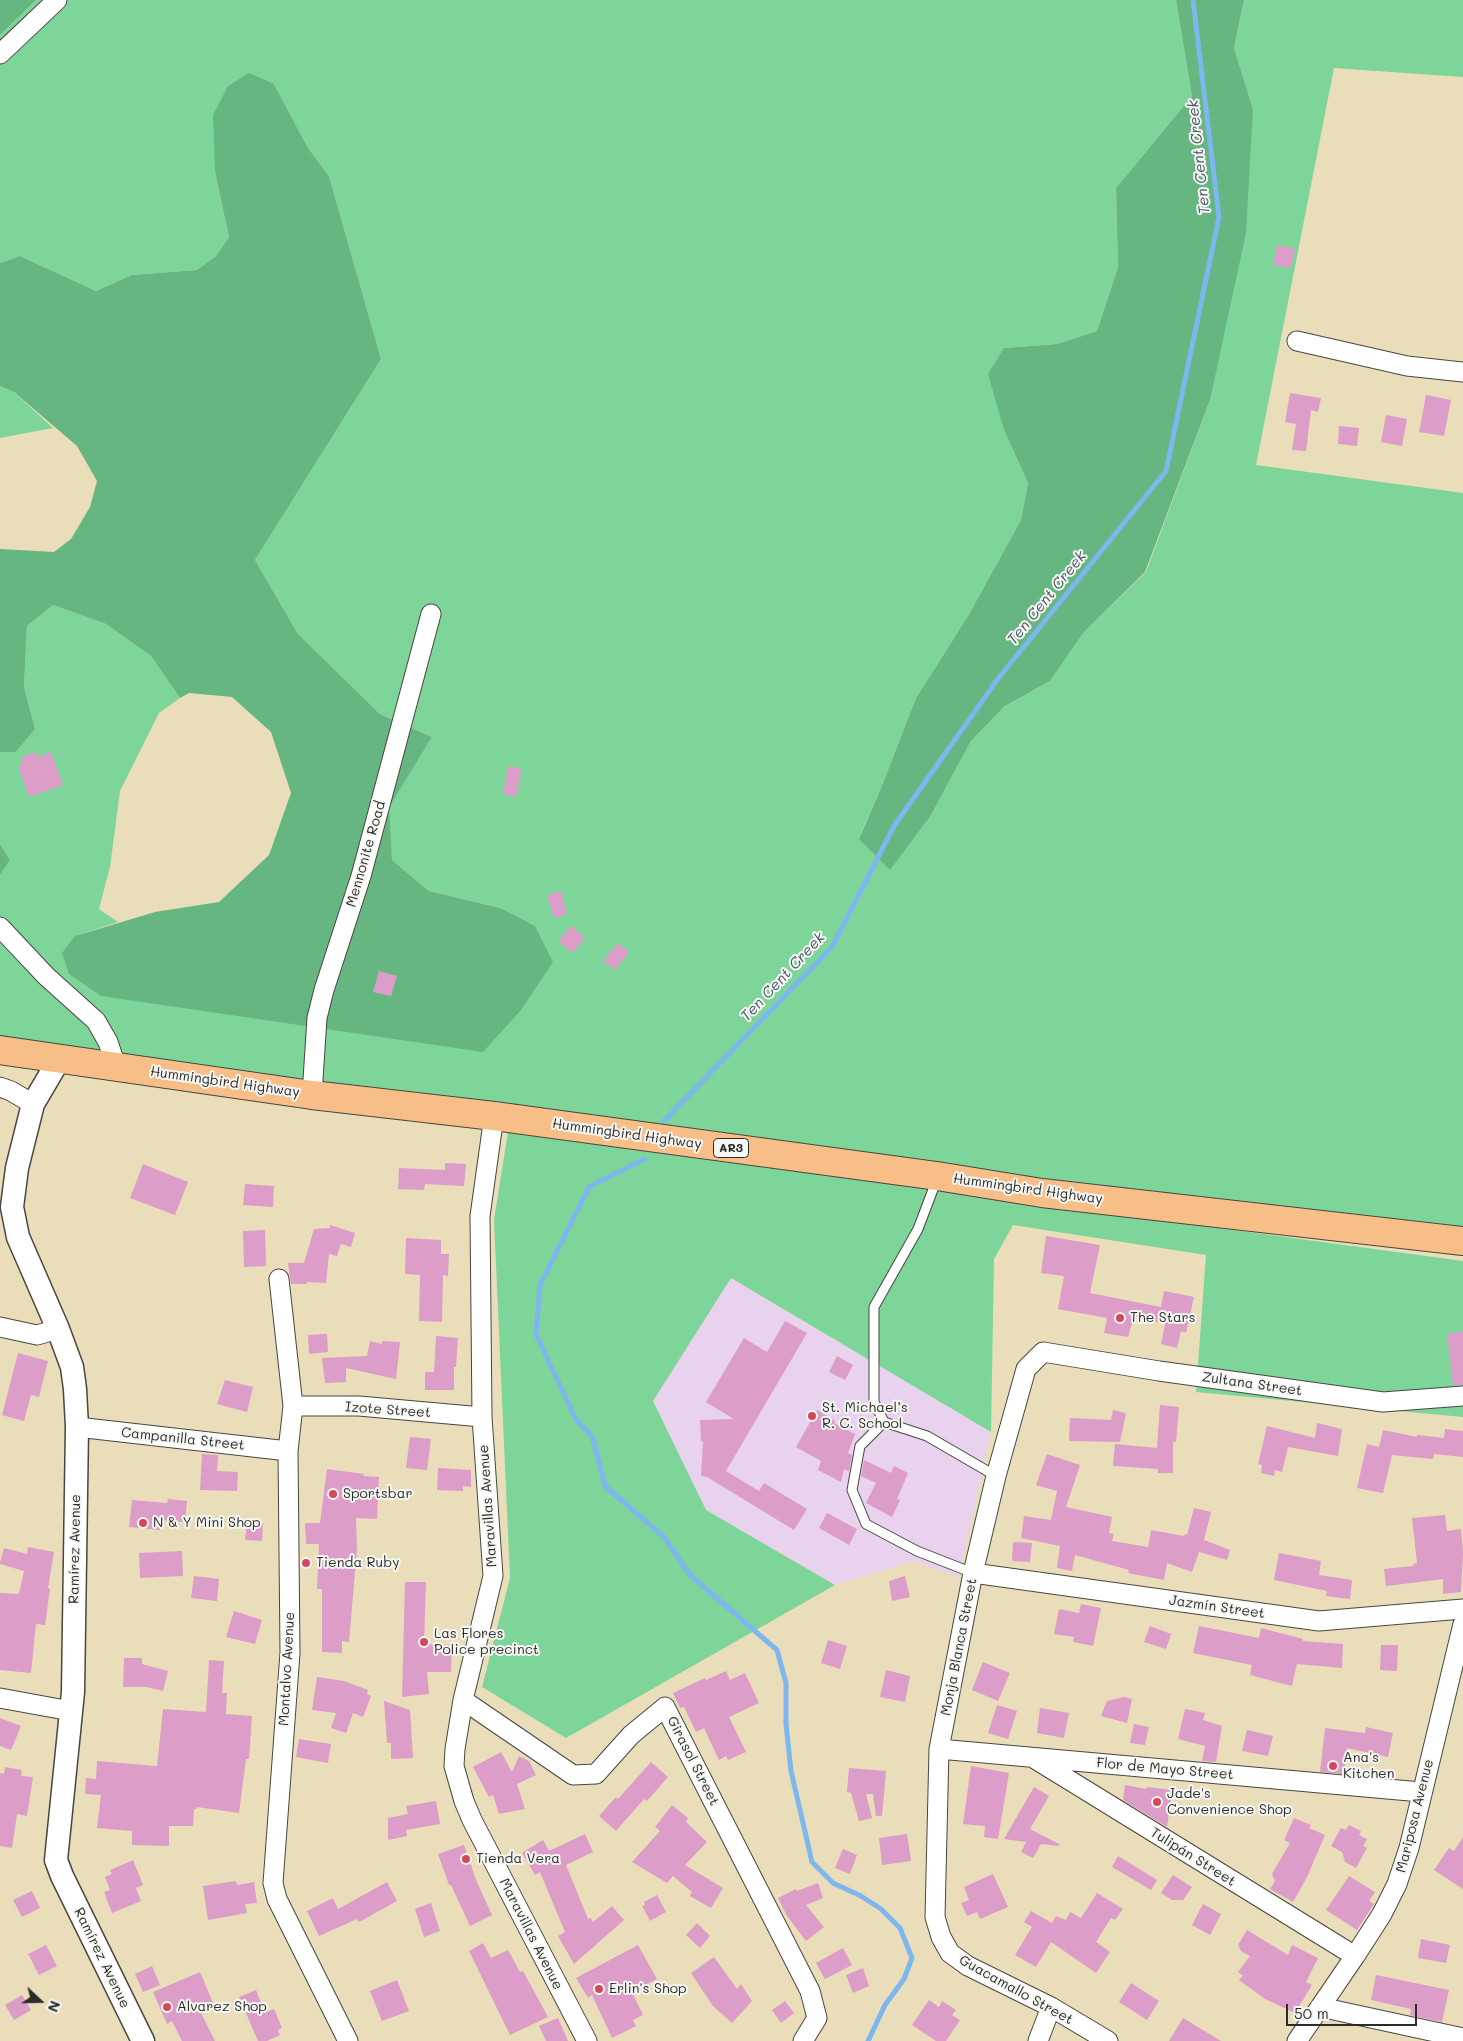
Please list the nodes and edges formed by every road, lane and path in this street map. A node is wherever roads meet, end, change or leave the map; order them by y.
1 (57, 0) edge
2 (0, 54) edge
3 (1297, 341) dead end
4 (1463, 372) edge
5 (431, 614) dead end
6 (0, 927) edge
7 (0, 1050) edge
8 (60, 1058) junction
9 (116, 1066) junction
10 (0, 1087) edge
11 (312, 1095) junction
12 (33, 1104) junction
13 (494, 1116) junction
14 (938, 1176) junction
15 (1463, 1241) edge
16 (279, 1279) dead end
17 (0, 1327) edge
18 (58, 1329) junction
19 (1043, 1352) joint
20 (1463, 1396) edge
21 (293, 1406) junction
22 (482, 1417) junction
23 (884, 1422) junction
24 (77, 1427) junction
25 (288, 1451) junction
26 (996, 1476) junction
27 (973, 1573) junction
28 (1463, 1609) edge
29 (1463, 1624) edge
30 (0, 1698) edge
31 (464, 1700) junction
32 (71, 1711) junction
33 (939, 1749) junction
34 (1031, 1757) junction
35 (1421, 1792) junction
36 (950, 1953) joint
37 (1355, 1956) junction
38 (1051, 2007) junction
39 (1320, 2007) junction
40 (1463, 2038) edge
41 (143, 2041) edge
42 (348, 2041) edge
43 (587, 2041) edge
44 (803, 2041) edge
45 (1038, 2041) edge
46 (1108, 2041) edge
47 (1297, 2041) edge

1 - 2 street
3 - 4 street
5 - 11 street, Mennonite Road
6 - 9 street
7 - 8 main road, Hummingbird Highway / AR3
8 - 9 main road, Hummingbird Highway / AR3
8 - 12 street, Ramírez Avenue
9 - 11 main road, Hummingbird Highway / AR3
10 - 12 street
11 - 13 main road, Hummingbird Highway / AR3
12 - 18 street, Ramírez Avenue
13 - 14 main road, Hummingbird Highway / AR3
13 - 22 street, Maravillas Avenue
14 - 15 main road, Hummingbird Highway / AR3
14 - 23 lane
16 - 21 street, Montalvo Avenue
17 - 18 street
18 - 24 street, Ramírez Avenue
19 - 20 street, Zultana Street
19 - 26 street, Monja Blanca Street
21 - 22 street, Izote Street
21 - 25 street, Montalvo Avenue
22 - 31 street, Maravillas Avenue
23 - 26 lane
23 - 27 lane
24 - 25 street, Campanilla Street
24 - 32 street, Ramírez Avenue
25 - 42 street, Montalvo Avenue
26 - 27 street, Monja Blanca Street
27 - 28 street, Jazmín Street
27 - 33 street, Monja Blanca Street
29 - 35 street, Mariposa Avenue
30 - 32 street
31 - 43 street, Maravillas Avenue
31 - 44 street, Girasol Street
32 - 41 street, Ramírez Avenue
33 - 34 street, Flor de Mayo Street
33 - 36 street, Monja Blanca Street
34 - 35 street, Flor de Mayo Street
34 - 37 street, Tulipán Street
35 - 37 street, Mariposa Avenue
36 - 38 street, Guacamallo Street
37 - 39 street, Mariposa Avenue
38 - 45 street
38 - 46 street, Guacamallo Street
39 - 40 street
39 - 47 street, Mariposa Avenue

